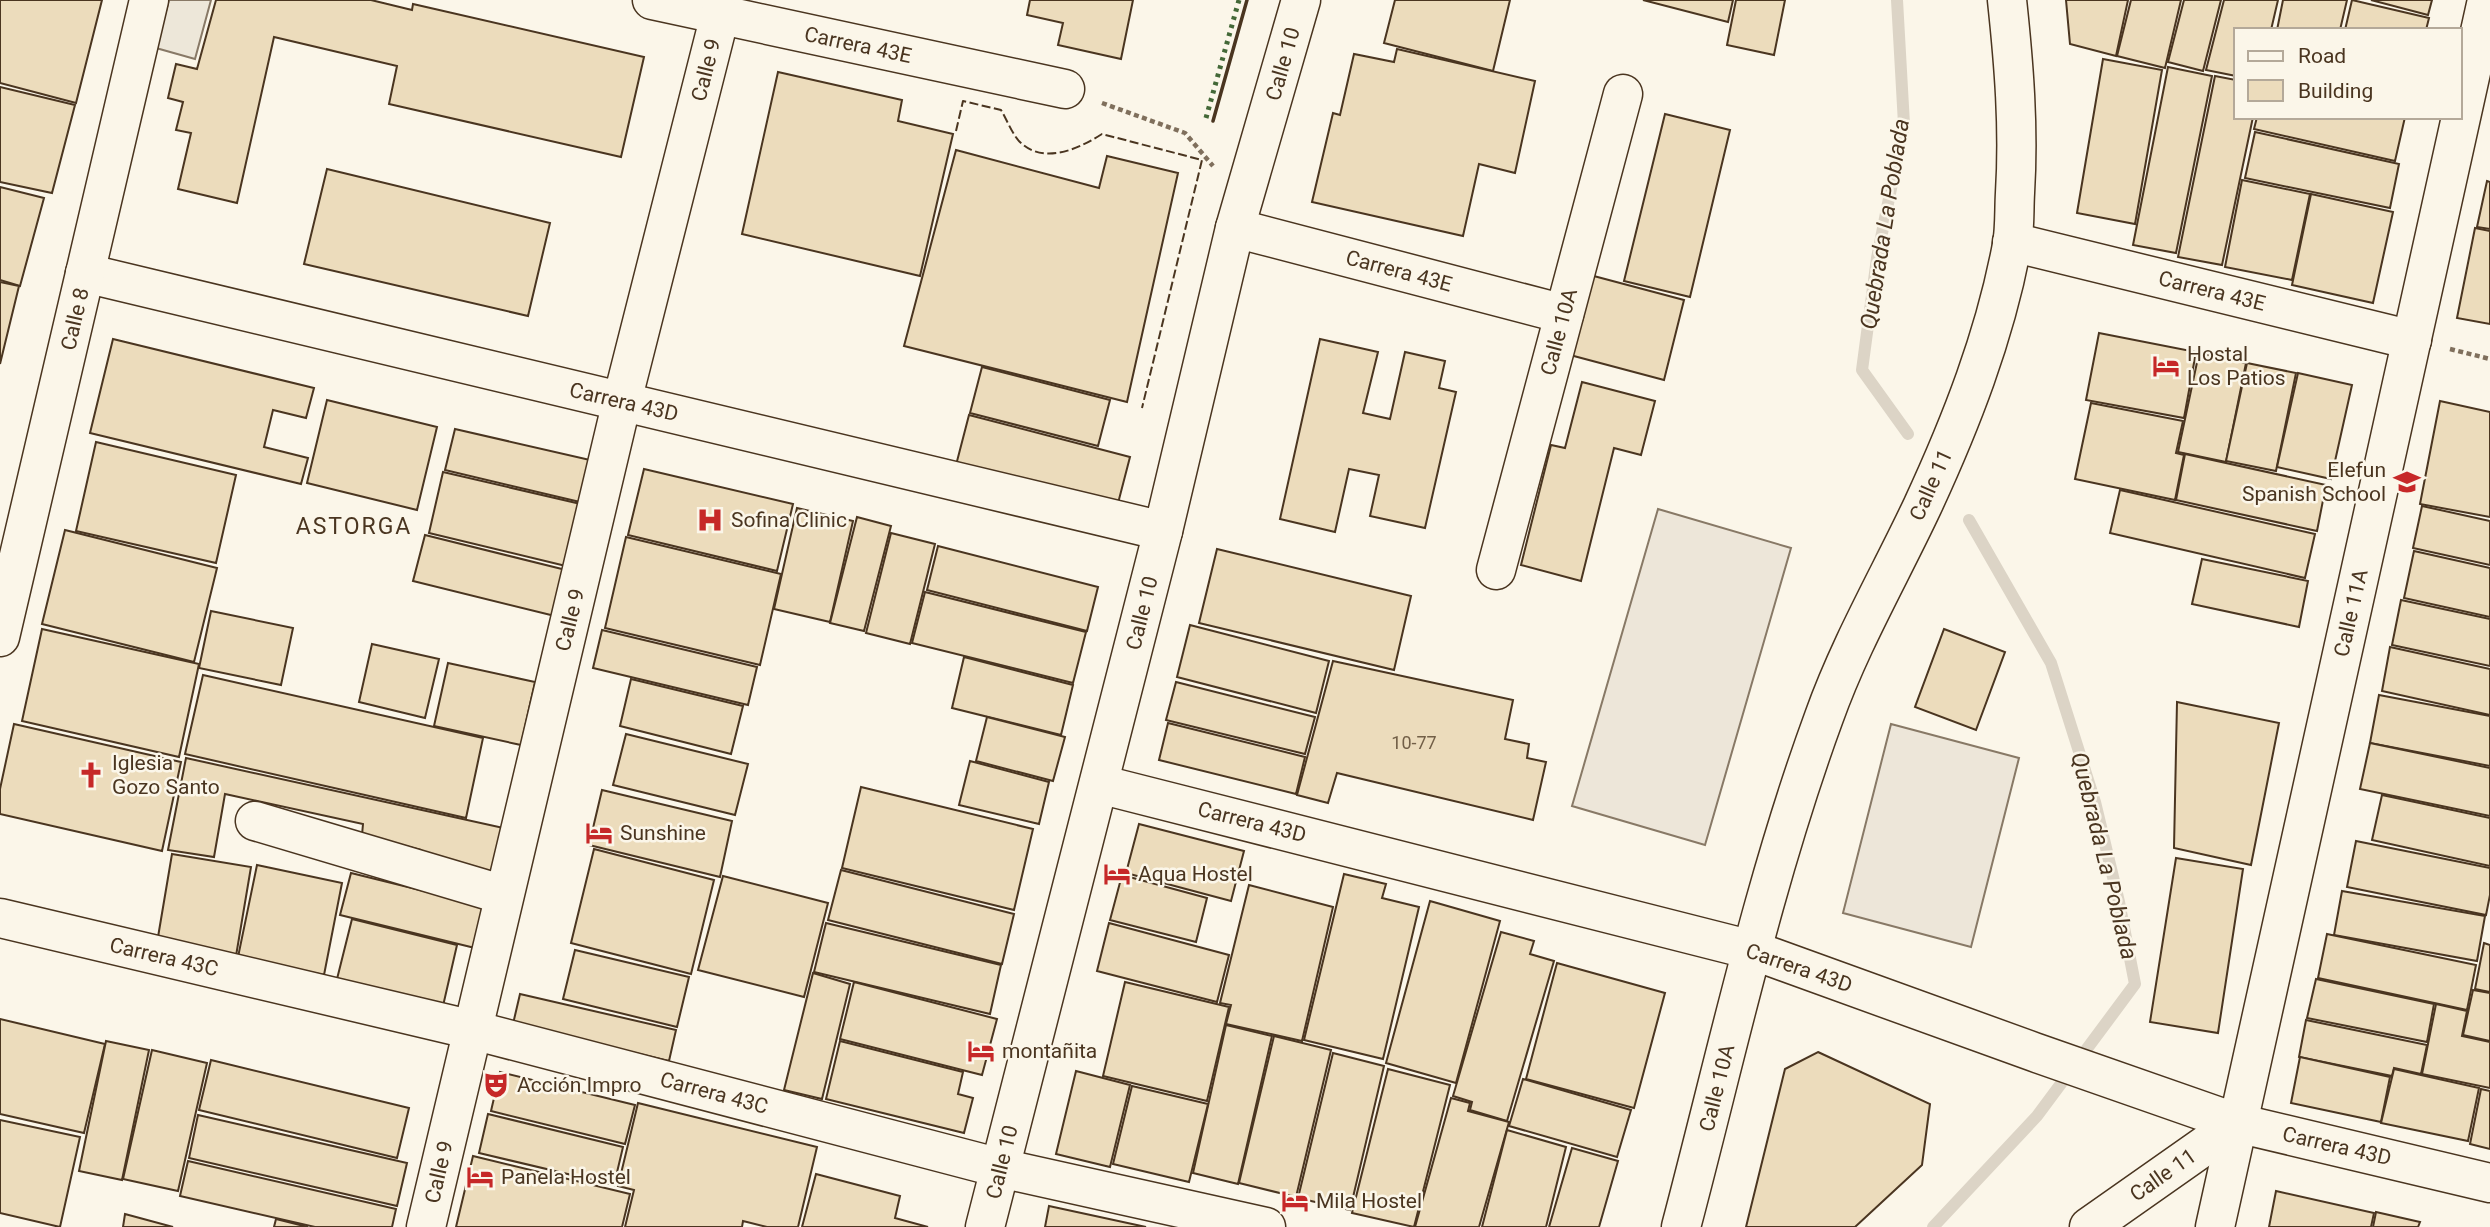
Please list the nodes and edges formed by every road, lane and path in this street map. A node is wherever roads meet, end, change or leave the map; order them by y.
1 (149, 0) edge
2 (652, 0) edge
3 (1301, 0) edge
4 (2007, 0) edge
5 (2487, 0) edge
6 (720, 15) junction
7 (1065, 89) joint
8 (1623, 94) dead end
9 (2462, 113) edge
10 (2461, 119) edge
11 (1215, 169) dead end
12 (1235, 228) junction
13 (2012, 242) junction
14 (85, 273) junction
15 (1564, 314) junction
16 (2412, 340) junction
17 (622, 401) junction
18 (1163, 531) junction
19 (1496, 570) dead end
20 (0, 637) edge
21 (1099, 784) junction
22 (255, 821) dead end
23 (504, 895) junction
24 (0, 918) edge
25 (1752, 950) junction
26 (473, 1030) junction
27 (2238, 1123) junction
28 (1000, 1168) junction
29 (2490, 1183) edge
30 (426, 1227) edge
31 (985, 1227) edge
32 (1266, 1227) edge
33 (1681, 1227) edge
34 (2089, 1227) edge
35 (2215, 1227) edge

1 - 14 street, Calle 8
2 - 6 street, Carrera 43E
3 - 12 street, Calle 10
4 - 13 street, Calle 11
5 - 9 street, Calle 11A
6 - 7 street, Carrera 43E
6 - 17 street, Calle 9
7 - 11 path
8 - 15 street, Calle 10A
10 - 16 street, Calle 11A
12 - 15 street, Carrera 43E
12 - 18 street, Calle 10
13 - 16 street, Carrera 43E
13 - 25 street, Calle 11
14 - 17 street, Carrera 43D
14 - 20 street, Calle 8
15 - 19 street, Calle 10A
16 - 27 street, Calle 11A
17 - 18 street, Carrera 43D
17 - 23 street, Calle 9
18 - 21 street, Calle 10
21 - 25 street, Carrera 43D
21 - 28 street, Calle 10
22 - 23 street
23 - 26 street, Calle 9
24 - 26 street, Carrera 43C
25 - 27 street, Carrera 43D
25 - 33 street, Calle 10A
26 - 28 street, Carrera 43C
26 - 30 street, Calle 9
27 - 29 street, Carrera 43D
27 - 34 street, Calle 11
27 - 35 street, Calle 11A
28 - 31 street, Calle 10
28 - 32 street, Carrera 43C

